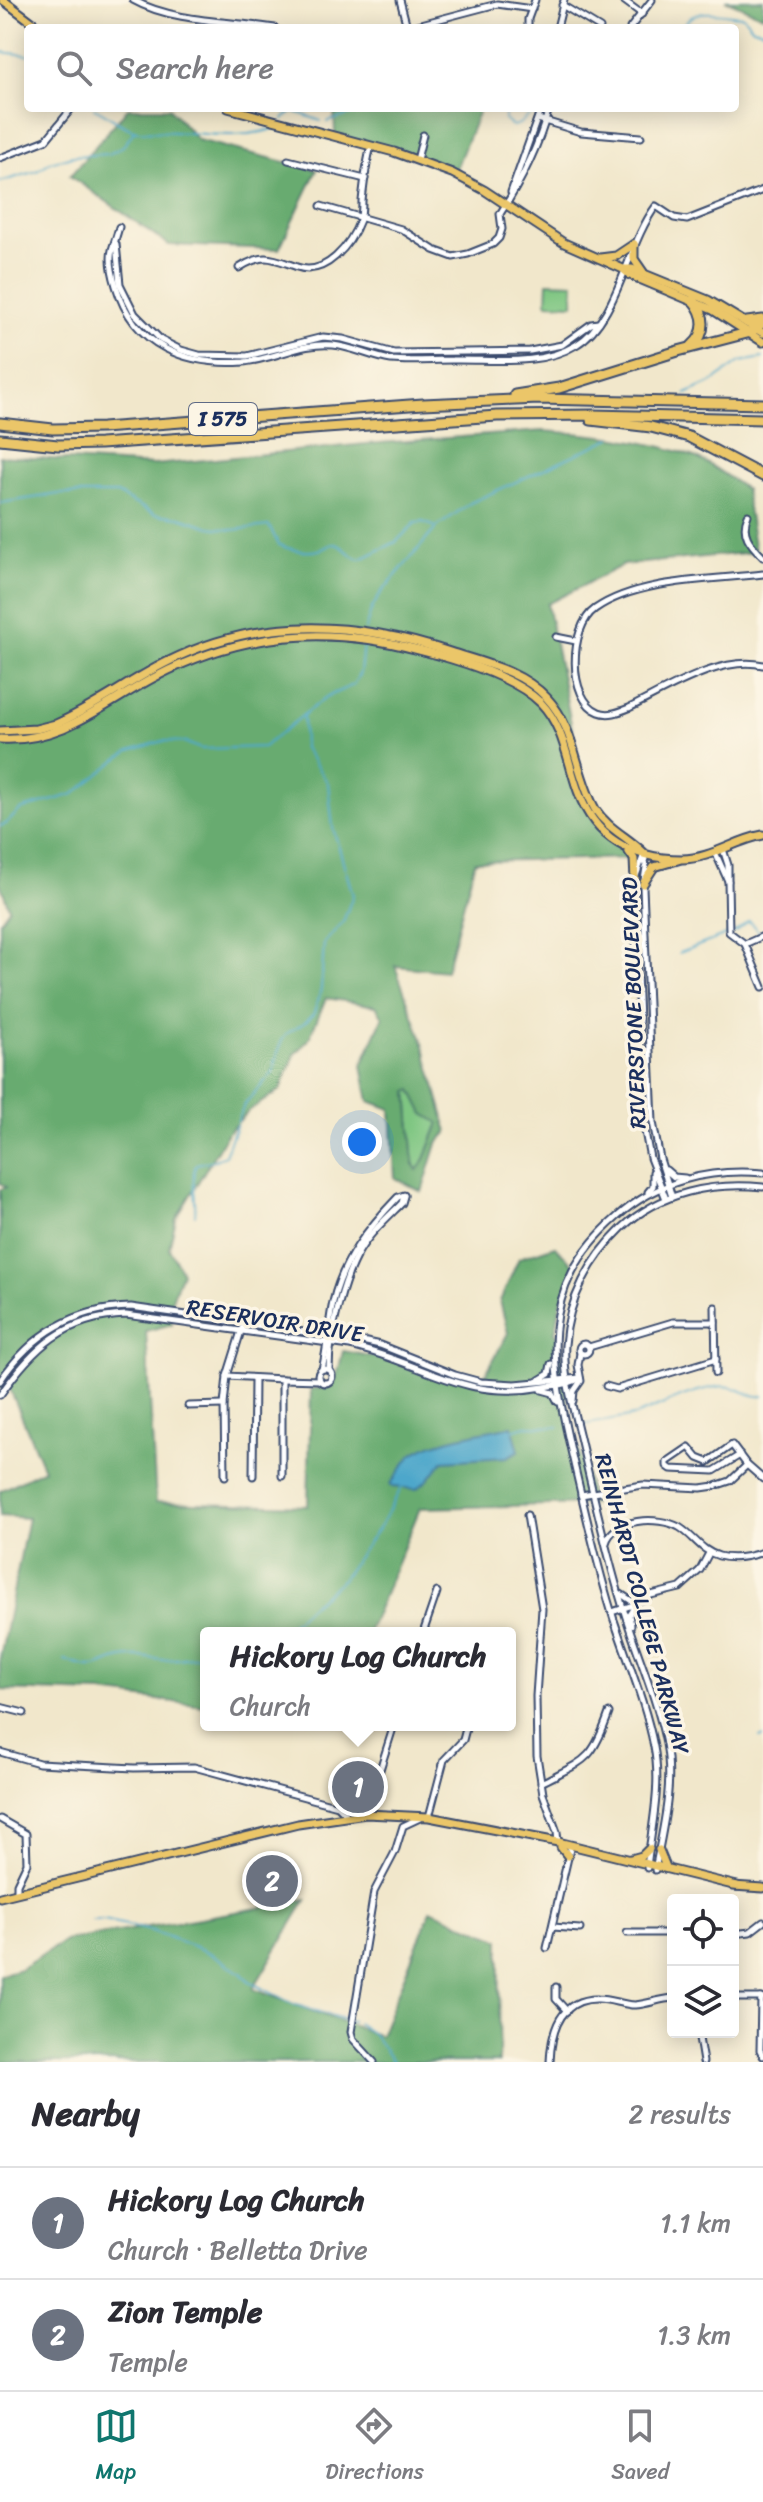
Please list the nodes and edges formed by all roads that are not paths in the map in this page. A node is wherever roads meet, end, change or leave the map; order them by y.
1 (3, 0) edge
2 (133, 0) edge
3 (400, 0) edge
4 (535, 0) edge
5 (623, 0) edge
6 (652, 0) edge
7 (563, 3) edge
8 (532, 9) junction
9 (642, 14) junction
10 (35, 24) edge
11 (246, 24) edge
12 (405, 24) edge
13 (421, 24) edge
14 (529, 24) edge
15 (558, 24) edge
16 (594, 24) edge
17 (633, 24) edge
18 (69, 112) edge
19 (243, 112) edge
20 (540, 112) edge
21 (548, 112) edge
22 (538, 119) junction
23 (545, 121) junction
24 (423, 135) dead end
25 (641, 137) dead end
26 (371, 146) junction
27 (0, 158) edge
28 (288, 160) dead end
29 (417, 160) junction
30 (365, 179) junction
31 (763, 190) edge
32 (506, 204) junction
33 (321, 206) dead end
34 (361, 218) junction
35 (119, 227) dead end
36 (634, 244) junction
37 (598, 258) junction
38 (239, 268) dead end
39 (623, 269) junction
40 (644, 274) junction
41 (693, 300) junction
42 (757, 326) edge
43 (763, 342) edge
44 (689, 348) junction
45 (423, 404) junction
46 (763, 404) edge
47 (548, 415) junction
48 (763, 419) edge
49 (0, 423) edge
50 (0, 439) edge
51 (763, 476) edge
52 (748, 515) dead end
53 (763, 557) edge
54 (763, 574) edge
55 (556, 637) dead end
56 (576, 641) junction
57 (763, 665) edge
58 (112, 698) junction
59 (0, 731) edge
60 (0, 739) edge
61 (576, 769) junction
62 (763, 835) edge
63 (625, 848) junction
64 (719, 850) junction
65 (644, 853) junction
66 (684, 859) junction
67 (639, 882) junction
68 (763, 936) edge
69 (745, 944) junction
70 (760, 974) edge
71 (763, 987) edge
72 (652, 1163) junction
73 (662, 1167) junction
74 (763, 1173) edge
75 (690, 1178) junction
76 (669, 1185) junction
77 (763, 1187) edge
78 (662, 1188) junction
79 (643, 1198) junction
80 (669, 1198) junction
81 (715, 1307) dead end
82 (243, 1322) junction
83 (330, 1322) junction
84 (715, 1322) junction
85 (241, 1332) junction
86 (316, 1333) junction
87 (331, 1335) junction
88 (330, 1343) junction
89 (554, 1343) junction
90 (344, 1345) junction
91 (330, 1358) junction
92 (716, 1359) junction
93 (716, 1373) dead end
94 (322, 1374) junction
95 (227, 1376) junction
96 (580, 1378) junction
97 (254, 1379) junction
98 (282, 1379) junction
99 (568, 1380) junction
100 (0, 1381) edge
101 (556, 1382) junction
102 (532, 1386) junction
103 (606, 1386) dead end
104 (0, 1395) edge
105 (224, 1405) junction
106 (188, 1406) dead end
107 (573, 1407) junction
108 (562, 1413) junction
109 (740, 1455) junction
110 (747, 1465) junction
111 (225, 1476) dead end
112 (253, 1476) dead end
113 (282, 1476) dead end
114 (763, 1479) edge
115 (593, 1493) junction
116 (581, 1495) junction
117 (527, 1515) dead end
118 (605, 1547) junction
119 (763, 1552) edge
120 (709, 1553) junction
121 (617, 1590) junction
122 (437, 1592) dead end
123 (636, 1604) junction
124 (623, 1608) junction
125 (612, 1612) junction
126 (425, 1627) edge
127 (636, 1649) junction
128 (0, 1707) edge
129 (24, 1713) dead end
130 (609, 1713) dead end
131 (392, 1731) edge
132 (465, 1731) edge
133 (0, 1752) edge
134 (541, 1783) junction
135 (366, 1814) junction
136 (347, 1815) junction
137 (426, 1816) junction
138 (0, 1819) edge
139 (564, 1849) junction
140 (649, 1849) junction
141 (659, 1850) junction
142 (630, 1859) junction
143 (651, 1866) junction
144 (667, 1868) junction
145 (737, 1886) junction
146 (763, 1888) edge
147 (17, 1893) junction
148 (0, 1897) edge
149 (763, 1922) edge
150 (553, 1927) junction
151 (580, 1929) dead end
152 (627, 1933) dead end
153 (667, 1933) edge
154 (739, 1933) edge
155 (547, 1948) dead end
156 (556, 1987) dead end
157 (739, 1998) edge
158 (762, 1998) edge
159 (667, 1999) edge
160 (567, 2011) junction
161 (699, 2038) edge
162 (763, 2056) edge
163 (374, 2062) edge
164 (550, 2062) edge
165 (703, 2062) edge

1 - 10 main road
2 - 11 street
3 - 12 street
4 - 8 street
5 - 9 street
6 - 9 street
7 - 15 street
7 - 16 street
8 - 13 street
8 - 14 street
9 - 17 street
18 - 27 street
19 - 26 main road
20 - 22 street
21 - 23 street
22 - 23 street
22 - 32 street
23 - 25 street
23 - 32 street
24 - 29 street
26 - 29 main road
26 - 30 street
28 - 30 street
29 - 32 main road
30 - 34 street
31 - 36 street
32 - 34 street
32 - 37 main road
33 - 34 street
34 - 38 street
35 - 39 street
36 - 37 main road
36 - 39 street
36 - 40 main road
37 - 39 main road
39 - 40 main road
39 - 41 main road
40 - 42 main road
41 - 42 main road
41 - 44 highway
42 - 43 main road
42 - 44 highway
44 - 45 highway
45 - 46 highway, I 575
45 - 49 highway, I 575
47 - 48 highway, I 575
47 - 50 highway, I 575
47 - 51 highway
52 - 53 street
54 - 56 street
55 - 56 street
56 - 57 street
58 - 59 main road
58 - 60 main road
58 - 61 main road
61 - 63 main road
61 - 65 main road
62 - 64 main road, RIVERSTONE BOULEVARD
63 - 65 main road
63 - 67 main road
64 - 66 main road, RIVERSTONE BOULEVARD
64 - 69 street
65 - 66 main road, RIVERSTONE BOULEVARD
65 - 67 street, RIVERSTONE BOULEVARD
66 - 67 main road
67 - 72 street, RIVERSTONE BOULEVARD
67 - 73 street, RIVERSTONE BOULEVARD
68 - 69 street
69 - 70 street
70 - 71 street
72 - 78 street, RIVERSTONE BOULEVARD
72 - 79 street
73 - 75 street
73 - 76 street, RIVERSTONE BOULEVARD
74 - 75 street, REINHARDT COLLEGE PARKWAY
75 - 76 street, REINHARDT COLLEGE PARKWAY
76 - 78 street, REINHARDT COLLEGE PARKWAY
76 - 80 street, RIVERSTONE BOULEVARD
77 - 80 street, REINHARDT COLLEGE PARKWAY
78 - 79 street, REINHARDT COLLEGE PARKWAY
78 - 80 street, RIVERSTONE BOULEVARD
79 - 89 street, REINHARDT COLLEGE PARKWAY
80 - 99 street, REINHARDT COLLEGE PARKWAY
81 - 84 street
82 - 85 street
82 - 86 street, RESERVOIR DRIVE
82 - 100 street, RESERVOIR DRIVE
83 - 86 street
83 - 87 street
83 - 87 street
84 - 92 street
84 - 96 street
85 - 88 street, RESERVOIR DRIVE
85 - 95 street
85 - 104 street, RESERVOIR DRIVE
86 - 87 street, RESERVOIR DRIVE
87 - 88 street
87 - 102 street, RESERVOIR DRIVE
88 - 90 street, RESERVOIR DRIVE
88 - 91 street
88 - 94 street
89 - 101 street, REINHARDT COLLEGE PARKWAY
89 - 102 street
90 - 91 street
90 - 102 street, RESERVOIR DRIVE
91 - 94 street
92 - 93 street
92 - 103 street
94 - 98 street
95 - 97 street
95 - 105 street
96 - 99 street, RESERVOIR DRIVE
96 - 107 street
97 - 98 street
97 - 112 street
98 - 113 street
99 - 101 street, RESERVOIR DRIVE
99 - 107 street, REINHARDT COLLEGE PARKWAY
101 - 102 street, RESERVOIR DRIVE
101 - 108 street, REINHARDT COLLEGE PARKWAY
102 - 108 street
105 - 106 street
105 - 111 street
107 - 115 street, REINHARDT COLLEGE PARKWAY
108 - 116 street, REINHARDT COLLEGE PARKWAY
109 - 109 street
109 - 110 street
110 - 114 street
110 - 115 street
115 - 116 street
115 - 118 street, REINHARDT COLLEGE PARKWAY
116 - 125 street, REINHARDT COLLEGE PARKWAY
117 - 134 street
118 - 120 street
118 - 121 street, REINHARDT COLLEGE PARKWAY
119 - 120 street
120 - 123 street
121 - 123 street
121 - 124 street, REINHARDT COLLEGE PARKWAY
122 - 126 street
123 - 124 street
123 - 127 street
124 - 125 street
124 - 127 street, REINHARDT COLLEGE PARKWAY
125 - 140 street, REINHARDT COLLEGE PARKWAY
127 - 141 street, REINHARDT COLLEGE PARKWAY
128 - 129 street
130 - 134 street
131 - 135 street
132 - 137 street
133 - 136 street
134 - 139 street
135 - 136 main road
135 - 137 main road
136 - 147 main road
137 - 139 main road
137 - 163 street
138 - 147 street
139 - 142 main road
139 - 143 main road
139 - 150 street
140 - 142 main road
140 - 143 street, REINHARDT COLLEGE PARKWAY
141 - 143 street, REINHARDT COLLEGE PARKWAY
141 - 144 main road
142 - 143 main road
143 - 144 main road
143 - 145 main road
144 - 145 main road
145 - 146 main road
147 - 148 main road
149 - 154 street
150 - 151 street
150 - 155 street
152 - 153 street
156 - 160 street
157 - 158 street
158 - 162 street
159 - 160 street
160 - 164 street
161 - 165 street

